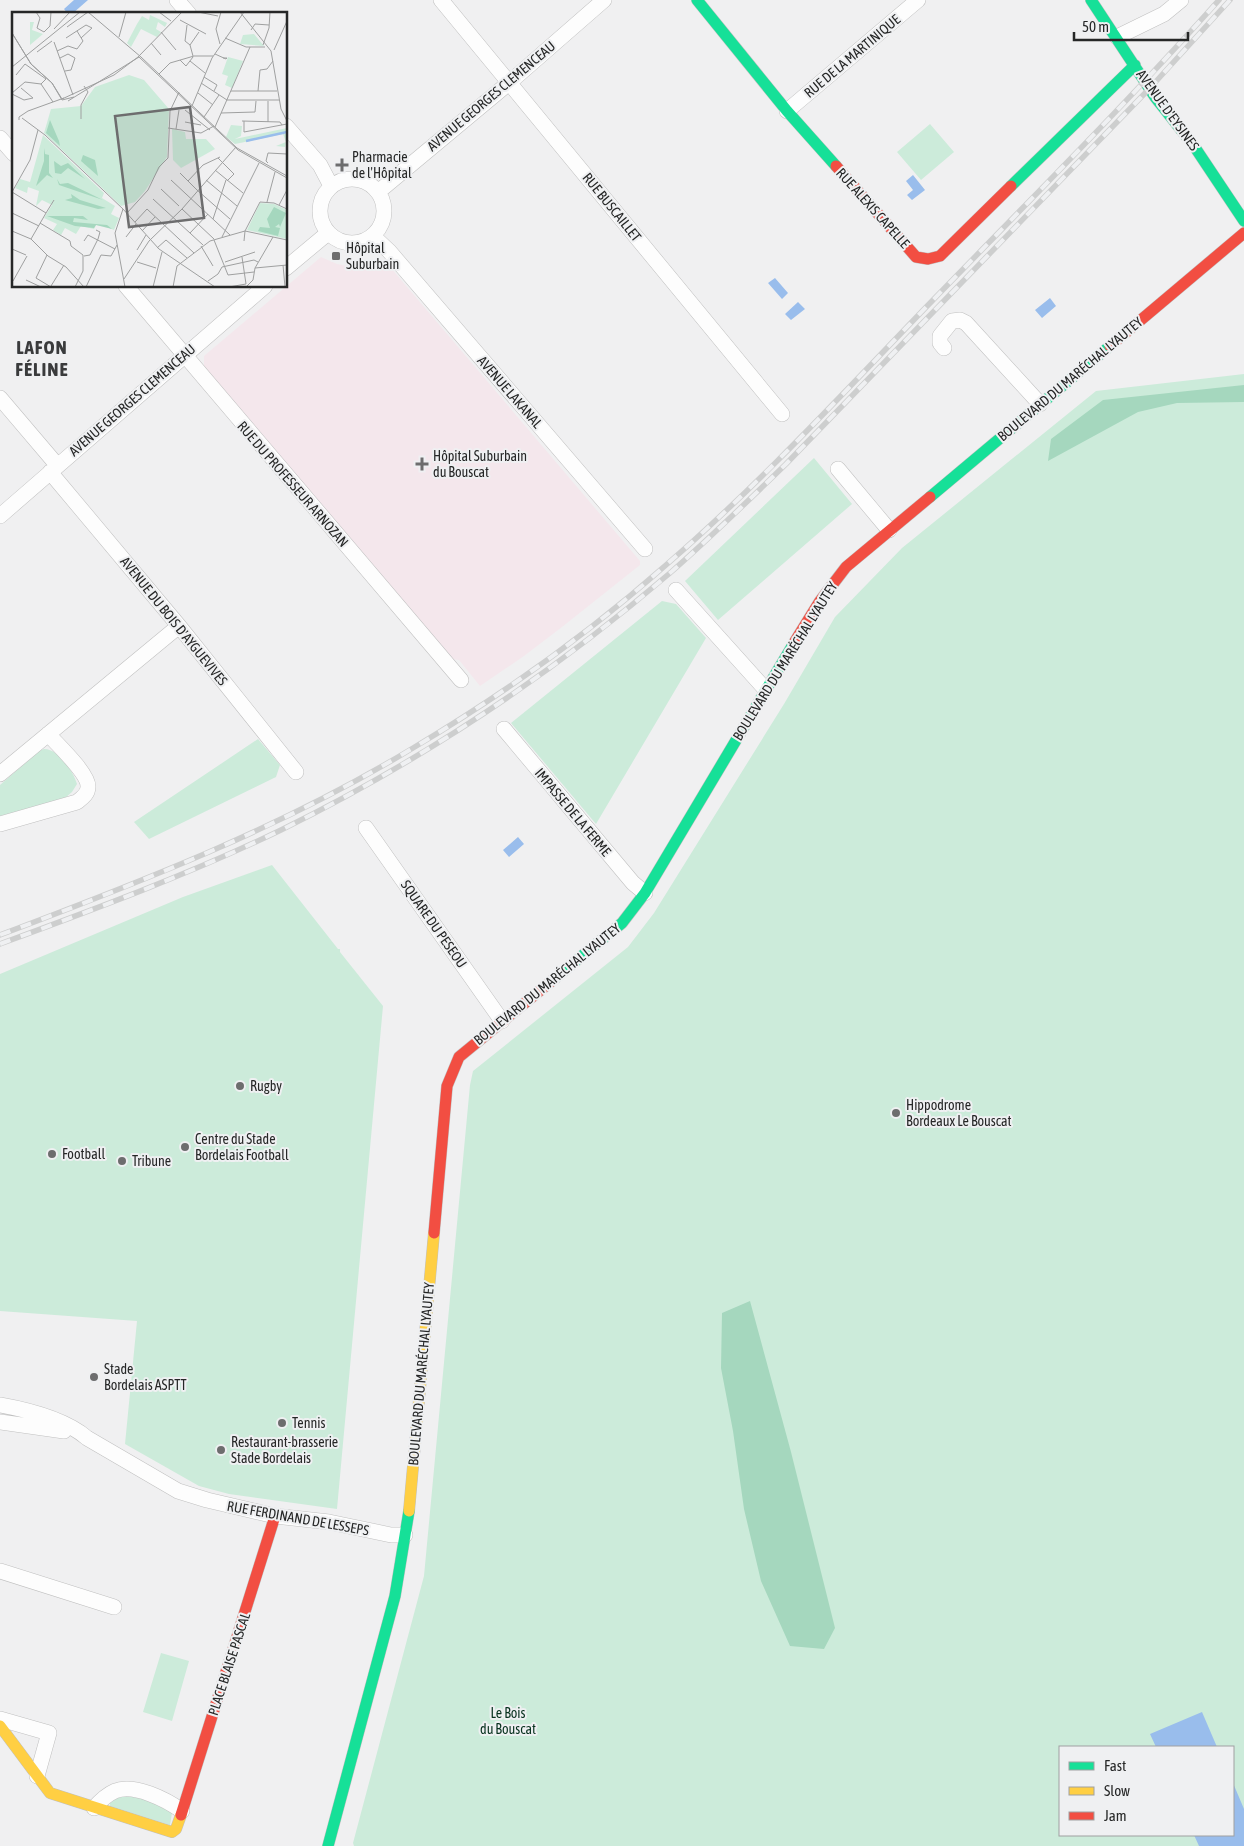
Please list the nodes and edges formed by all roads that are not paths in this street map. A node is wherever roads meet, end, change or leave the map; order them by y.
1 (177, 0) edge
2 (441, 0) edge
3 (604, 0) edge
4 (697, 0) edge
5 (918, 0) edge
6 (1091, 0) edge
7 (1181, 0) edge
8 (187, 12) edge
9 (1117, 37) junction
10 (1136, 65) junction
11 (510, 82) junction
12 (787, 111) junction
13 (288, 128) edge
14 (0, 138) edge
15 (12, 152) edge
16 (331, 186) junction
17 (378, 192) junction
18 (1244, 221) edge
19 (328, 233) junction
20 (1244, 233) edge
21 (373, 236) junction
22 (288, 266) edge
23 (128, 288) edge
24 (263, 288) edge
25 (944, 348) dead end
26 (184, 355) junction
27 (0, 398) edge
28 (1040, 404) junction
29 (782, 414) dead end
30 (54, 469) junction
31 (838, 470) dead end
32 (0, 516) edge
33 (889, 530) junction
34 (645, 549) dead end
35 (676, 590) dead end
36 (179, 626) junction
37 (461, 680) dead end
38 (765, 689) junction
39 (504, 728) dead end
40 (48, 734) junction
41 (296, 772) dead end
42 (0, 774) edge
43 (0, 824) edge
44 (366, 828) dead end
45 (645, 893) junction
46 (502, 1021) junction
47 (0, 1405) edge
48 (0, 1422) edge
49 (87, 1438) junction
50 (276, 1516) junction
51 (405, 1534) junction
52 (0, 1571) edge
53 (114, 1607) dead end
54 (0, 1719) edge
55 (0, 1726) edge
56 (37, 1776) junction
57 (94, 1808) junction
58 (182, 1812) junction
59 (328, 1846) edge

1 - 8 street
2 - 11 street, RUE BUSCAILLET
3 - 11 street, AVENUE GEORGES CLEMENCEAU
4 - 12 street, RUE ALEXIS CAPELLE
5 - 12 street, RUE DE LA MARTINIQUE
6 - 9 street, AVENUE D'EYSINES
7 - 9 street
9 - 10 street, AVENUE D'EYSINES
10 - 12 street, RUE ALEXIS CAPELLE
10 - 18 street, AVENUE D'EYSINES
11 - 17 street, AVENUE GEORGES CLEMENCEAU
11 - 29 street, RUE BUSCAILLET
13 - 16 street
14 - 15 street
16 - 17 street
16 - 19 street
17 - 21 street
19 - 21 street
19 - 22 street
20 - 28 street, BOULEVARD DU MARÉCHAL LYAUTEY
21 - 34 street, AVENUE LAKANAL
23 - 26 street, RUE DU PROFESSEUR ARNOZAN
24 - 26 street, AVENUE GEORGES CLEMENCEAU
25 - 28 street
26 - 30 street, AVENUE GEORGES CLEMENCEAU
26 - 37 street, RUE DU PROFESSEUR ARNOZAN
27 - 30 street, AVENUE DU BOIS D'AYGUEVIVES
28 - 33 street, BOULEVARD DU MARÉCHAL LYAUTEY
30 - 32 street, AVENUE GEORGES CLEMENCEAU
30 - 36 street, AVENUE DU BOIS D'AYGUEVIVES
31 - 33 street
33 - 38 street, BOULEVARD DU MARÉCHAL LYAUTEY
35 - 38 street
36 - 40 street
36 - 41 street, AVENUE DU BOIS D'AYGUEVIVES
38 - 45 street, BOULEVARD DU MARÉCHAL LYAUTEY
39 - 45 street, IMPASSE DE LA FERME
40 - 42 street
40 - 43 street
44 - 46 street, SQUARE DU PESEOU
45 - 46 street, BOULEVARD DU MARÉCHAL LYAUTEY
46 - 51 street, BOULEVARD DU MARÉCHAL LYAUTEY
47 - 49 street, RUE FERDINAND DE LESSEPS
48 - 49 street, RUE FERDINAND DE LESSEPS
49 - 50 street, RUE FERDINAND DE LESSEPS
50 - 51 street, RUE FERDINAND DE LESSEPS
50 - 58 street, PLACE BLAISE PASCAL
51 - 59 street, BOULEVARD DU MARÉCHAL LYAUTEY
52 - 53 street
54 - 56 street
55 - 56 street
56 - 57 street
57 - 58 street
57 - 58 street, PLACE BLAISE PASCAL

